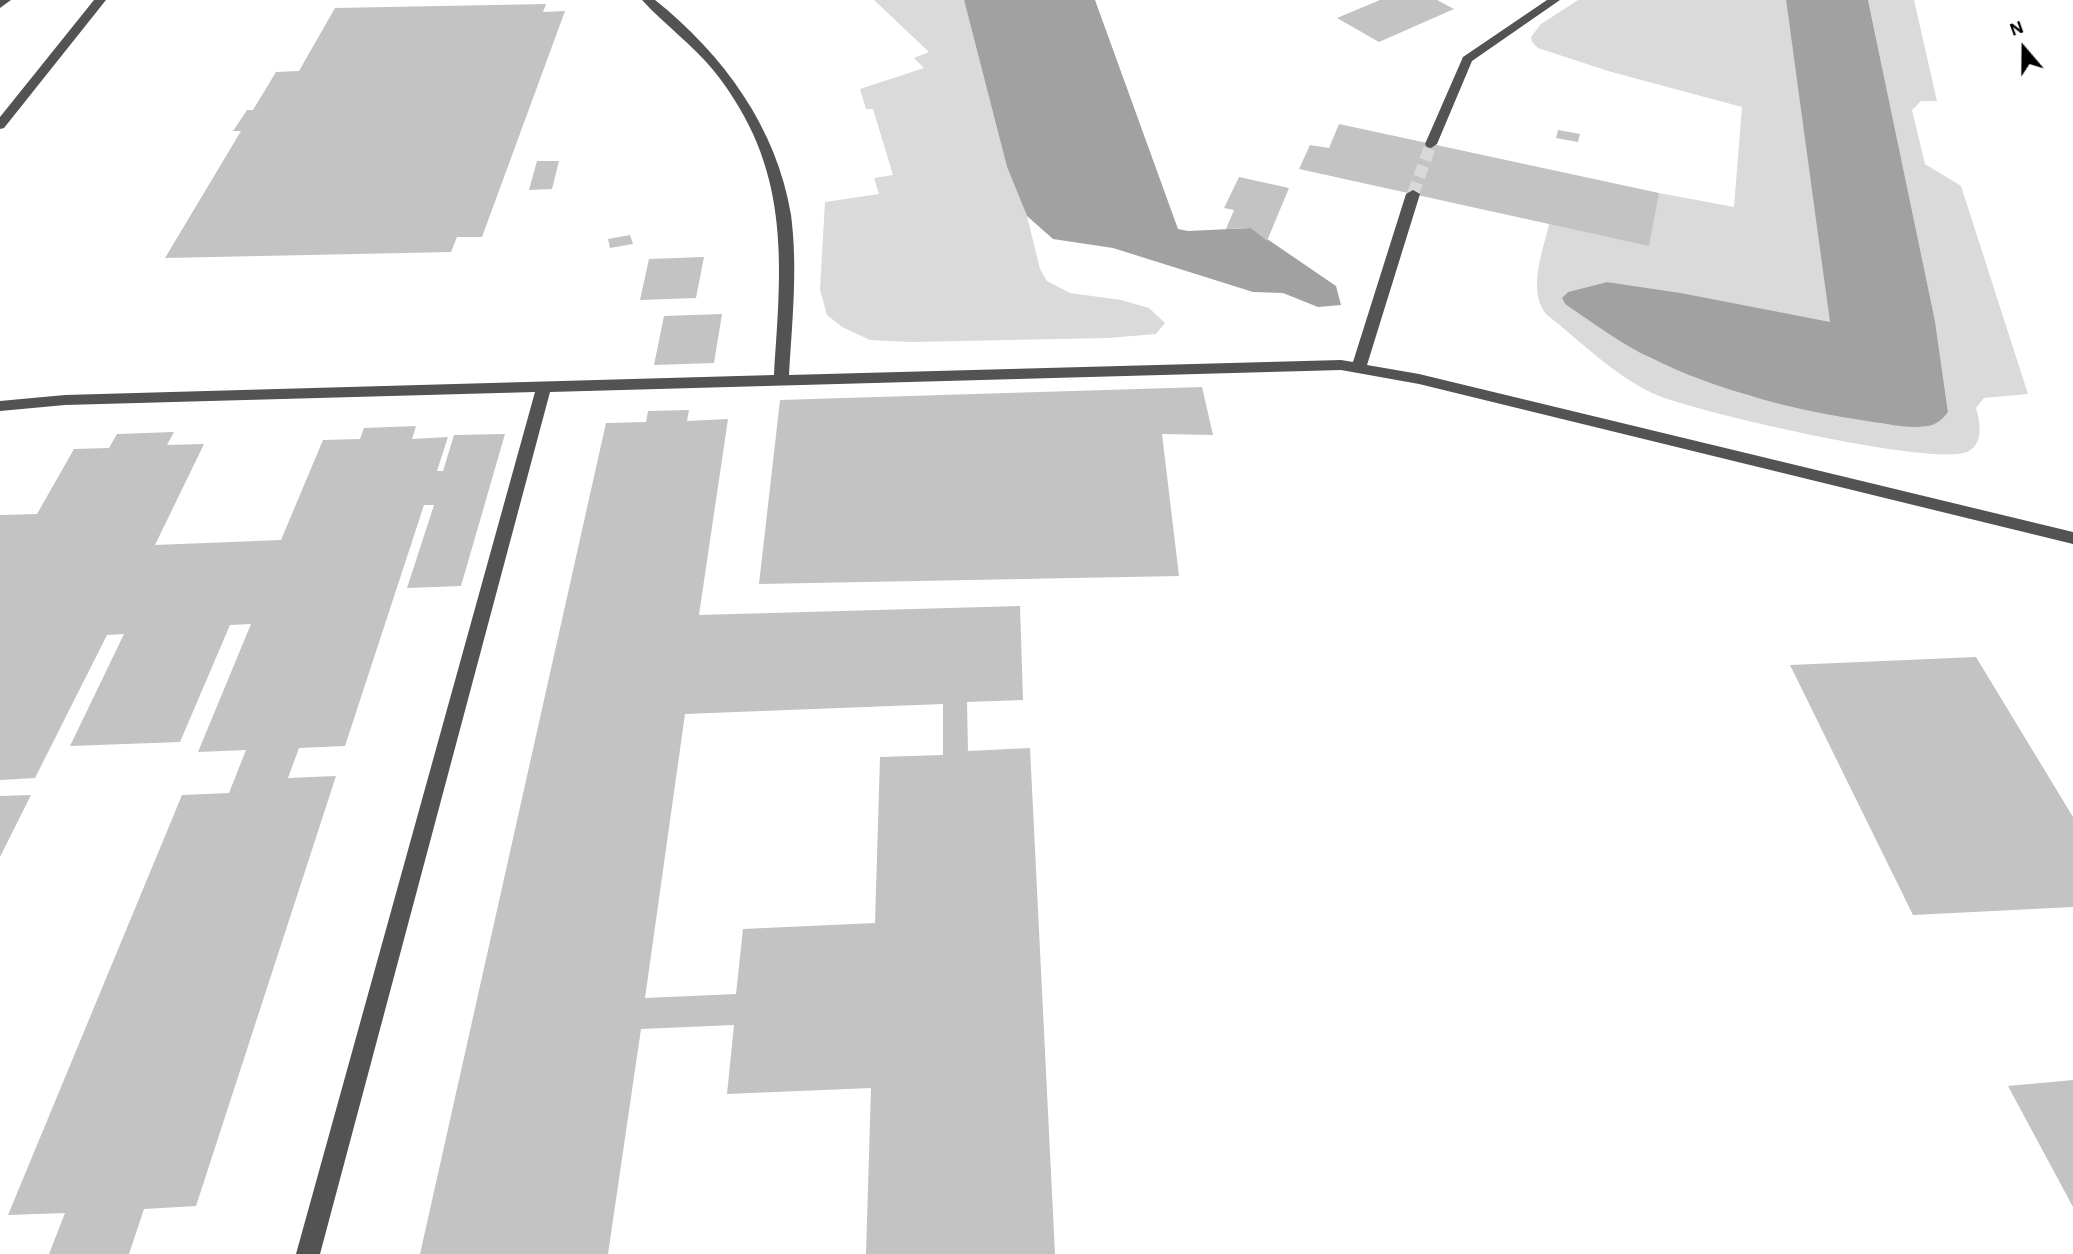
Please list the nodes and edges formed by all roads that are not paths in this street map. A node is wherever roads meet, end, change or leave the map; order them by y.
1 (5, 0) edge
2 (100, 0) edge
3 (648, 0) edge
4 (1554, 0) edge
5 (0, 5) edge
6 (0, 125) edge
7 (1431, 144) tunnel mouth
8 (1413, 194) tunnel mouth
9 (1359, 368) junction
10 (781, 379) junction
11 (544, 386) junction
12 (0, 406) edge
13 (2073, 538) edge
14 (308, 1254) edge

1 - 5 street
2 - 6 street
3 - 10 street
4 - 7 street
8 - 9 street
9 - 10 street
9 - 13 street
10 - 11 street
11 - 12 street
11 - 14 street

